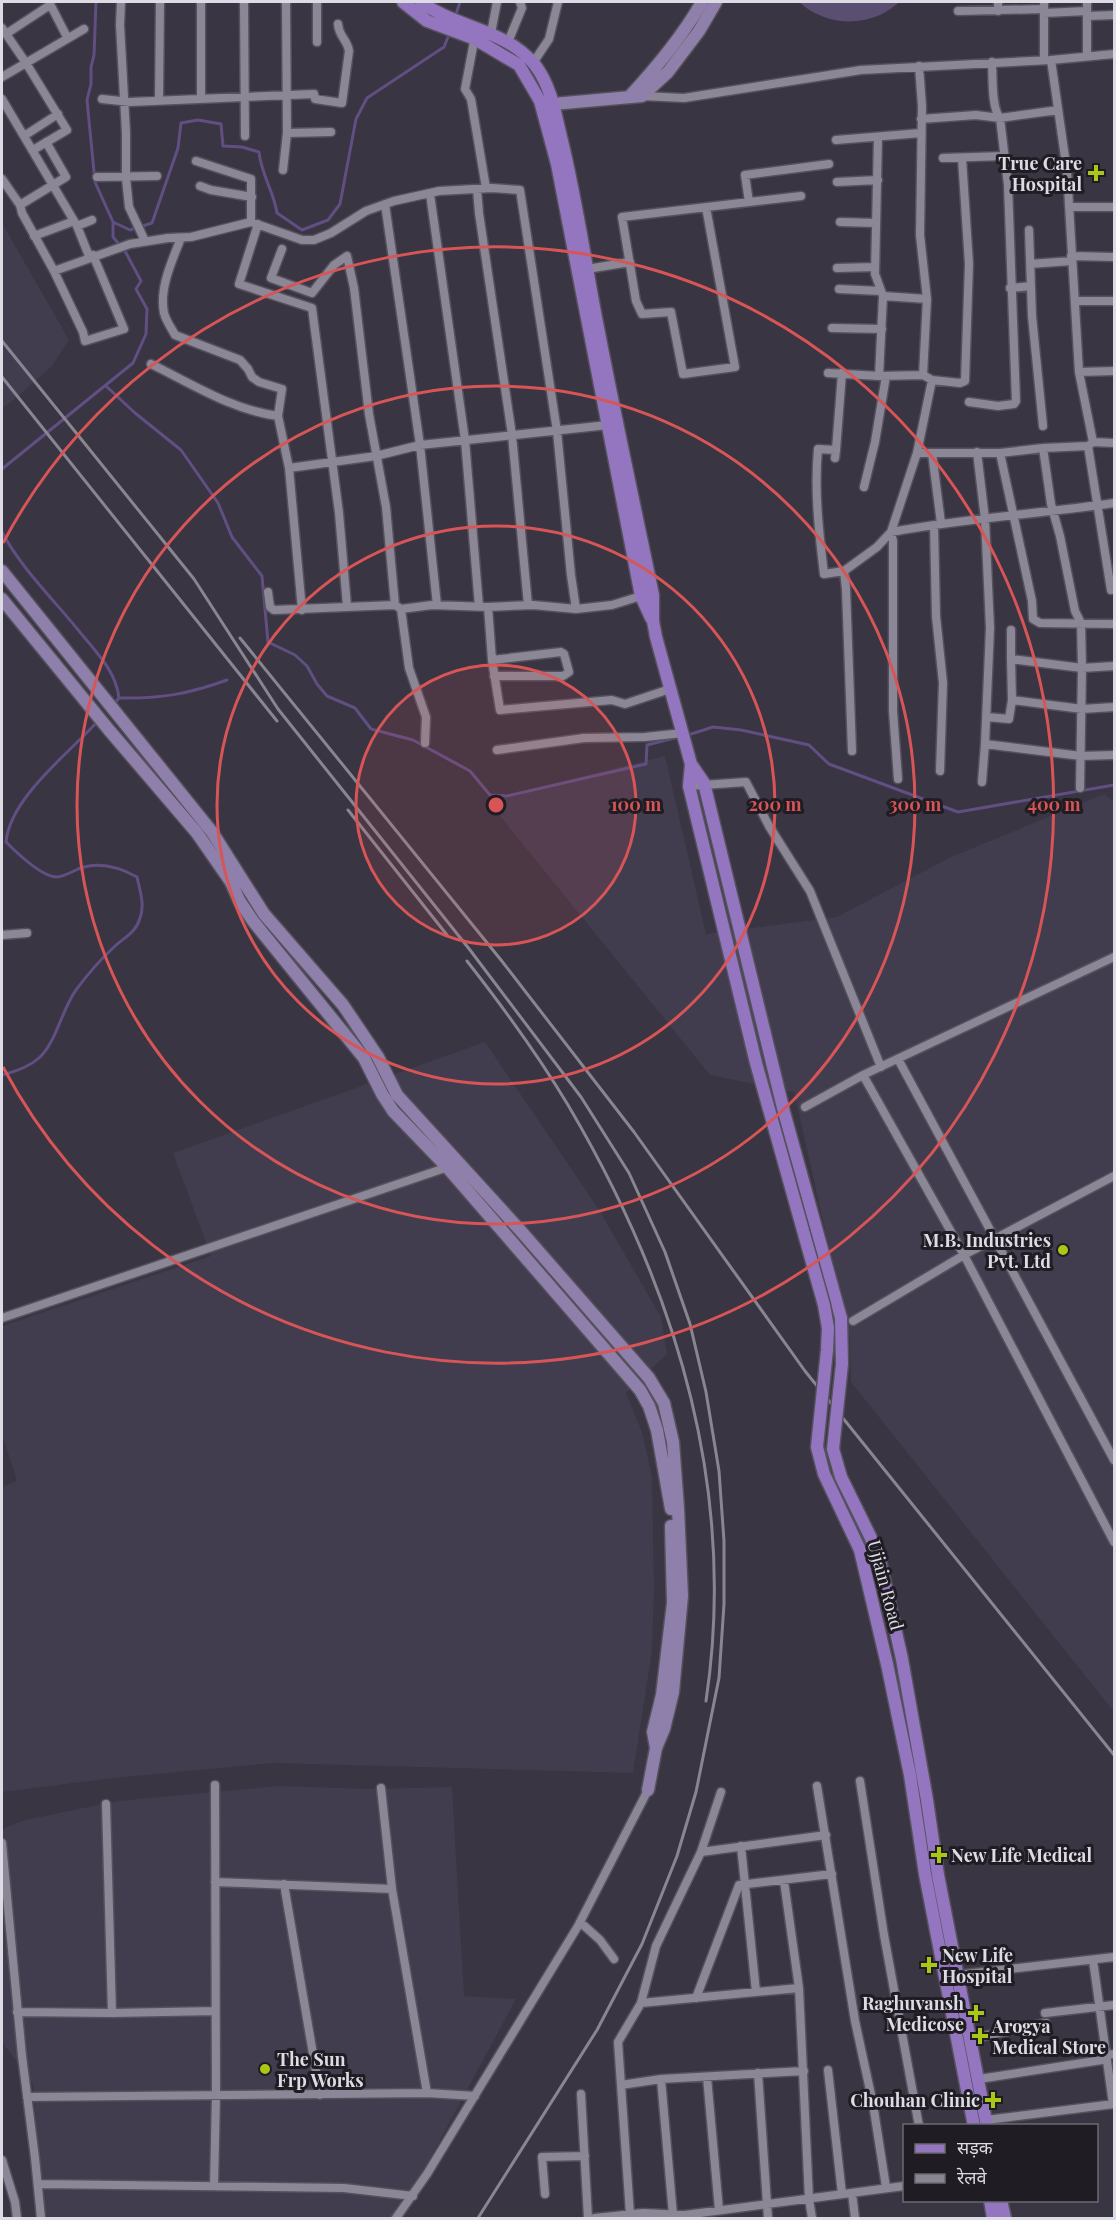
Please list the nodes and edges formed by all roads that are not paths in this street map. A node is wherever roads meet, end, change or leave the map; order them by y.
1 (121, 2) edge
2 (160, 2) edge
3 (201, 2) edge
4 (244, 2) edge
5 (286, 2) edge
6 (317, 2) edge
7 (403, 2) edge
8 (421, 2) edge
9 (497, 2) edge
10 (520, 2) edge
11 (558, 2) edge
12 (702, 2) edge
13 (716, 2) edge
14 (49, 3) edge
15 (998, 6) edge
16 (1044, 8) edge
17 (1087, 9) edge
18 (958, 10) dead end
19 (430, 15) junction
20 (1114, 15) edge
21 (338, 24) dead end
22 (84, 29) dead end
23 (4, 31) edge
24 (471, 32) junction
25 (491, 33) junction
26 (67, 38) junction
27 (317, 42) dead end
28 (508, 42) junction
29 (1114, 54) edge
30 (1087, 56) junction
31 (1047, 60) junction
32 (992, 62) junction
33 (26, 63) junction
34 (533, 63) junction
35 (919, 66) junction
36 (2, 77) edge
37 (285, 96) junction
38 (636, 96) junction
39 (201, 97) junction
40 (244, 97) junction
41 (2, 99) edge
42 (102, 99) dead end
43 (159, 99) junction
44 (123, 100) junction
45 (540, 101) junction
46 (553, 104) junction
47 (1058, 110) junction
48 (58, 114) junction
49 (1000, 118) junction
50 (921, 119) junction
51 (331, 132) dead end
52 (287, 133) junction
53 (921, 133) junction
54 (24, 136) junction
55 (245, 136) dead end
56 (878, 137) junction
57 (836, 140) dead end
58 (46, 142) junction
59 (33, 150) junction
60 (1004, 156) junction
61 (943, 158) dead end
62 (962, 158) junction
63 (196, 161) dead end
64 (829, 164) dead end
65 (283, 170) dead end
66 (157, 176) dead end
67 (97, 177) dead end
68 (126, 178) junction
69 (2, 179) edge
70 (878, 180) junction
71 (837, 182) dead end
72 (54, 186) junction
73 (200, 186) dead end
74 (482, 189) junction
75 (430, 194) junction
76 (801, 196) dead end
77 (252, 197) junction
78 (749, 202) junction
79 (385, 204) junction
80 (20, 205) junction
81 (706, 207) junction
82 (1069, 207) junction
83 (1114, 207) edge
84 (92, 220) dead end
85 (840, 222) dead end
86 (255, 223) junction
87 (876, 223) junction
88 (75, 224) junction
89 (1029, 230) dead end
90 (34, 236) junction
91 (181, 237) junction
92 (145, 241) junction
93 (282, 249) dead end
94 (91, 256) junction
95 (1114, 257) edge
96 (1071, 259) junction
97 (630, 262) junction
98 (1030, 264) junction
99 (875, 267) junction
100 (837, 268) dead end
101 (587, 269) junction
102 (54, 271) junction
103 (1031, 286) junction
104 (1010, 288) junction
105 (839, 290) dead end
106 (881, 294) junction
107 (927, 299) junction
108 (1075, 301) junction
109 (1114, 301) edge
110 (832, 328) dead end
111 (882, 329) junction
112 (151, 364) dead end
113 (1114, 371) edge
114 (1079, 372) junction
115 (828, 373) dead end
116 (842, 373) junction
117 (923, 375) junction
118 (882, 376) junction
119 (932, 380) junction
120 (969, 402) dead end
121 (278, 416) junction
122 (608, 425) junction
123 (1043, 426) dead end
124 (557, 432) junction
125 (512, 435) junction
126 (465, 440) junction
127 (1114, 443) edge
128 (1090, 444) junction
129 (420, 445) junction
130 (1043, 448) junction
131 (977, 452) junction
132 (917, 453) junction
133 (932, 453) junction
134 (1000, 453) junction
135 (376, 456) junction
136 (333, 462) junction
137 (289, 468) junction
138 (864, 488) dead end
139 (1114, 502) edge
140 (1097, 505) junction
141 (1054, 512) junction
142 (1013, 515) junction
143 (984, 519) junction
144 (937, 524) junction
145 (891, 532) junction
146 (2, 571) edge
147 (844, 571) junction
148 (1111, 590) dead end
149 (268, 592) dead end
150 (641, 596) junction
151 (2, 599) edge
152 (437, 605) junction
153 (528, 605) junction
154 (347, 606) junction
155 (484, 606) junction
156 (398, 607) junction
157 (576, 609) junction
158 (302, 610) junction
159 (653, 621) junction
160 (1082, 623) junction
161 (1114, 624) edge
162 (1011, 630) dead end
163 (1011, 659) junction
164 (492, 660) junction
165 (1114, 666) edge
166 (1082, 668) junction
167 (494, 676) junction
168 (670, 689) junction
169 (1012, 700) junction
170 (1114, 707) edge
171 (1082, 709) junction
172 (987, 717) junction
173 (683, 733) junction
174 (425, 743) dead end
175 (985, 744) junction
176 (497, 750) dead end
177 (852, 751) dead end
178 (1114, 755) edge
179 (1081, 756) junction
180 (690, 759) junction
181 (940, 771) dead end
182 (898, 779) dead end
183 (982, 782) dead end
184 (704, 783) junction
185 (689, 786) junction
186 (1080, 788) dead end
187 (27, 933) dead end
188 (2, 935) edge
189 (1114, 957) edge
190 (898, 1059) junction
191 (881, 1067) junction
192 (863, 1075) junction
193 (805, 1107) dead end
194 (453, 1165) junction
195 (1114, 1176) edge
196 (996, 1238) junction
197 (964, 1255) junction
198 (2, 1318) edge
199 (853, 1321) dead end
200 (1114, 1460) edge
201 (1114, 1538) edge
202 (860, 1781) dead end
203 (215, 1785) dead end
204 (817, 1786) dead end
205 (381, 1788) dead end
206 (648, 1790) joint
207 (722, 1792) dead end
208 (106, 1804) dead end
209 (931, 1832) junction
210 (917, 1834) junction
211 (825, 1835) junction
212 (2, 1843) edge
213 (741, 1846) junction
214 (702, 1852) junction
215 (832, 1874) junction
216 (784, 1881) junction
217 (215, 1882) junction
218 (284, 1884) junction
219 (745, 1884) junction
220 (392, 1889) junction
221 (579, 1922) junction
222 (1114, 1957) edge
223 (614, 1959) dead end
224 (1093, 1960) junction
225 (957, 1975) junction
226 (799, 1989) junction
227 (756, 1992) junction
228 (696, 1998) junction
229 (642, 2003) junction
230 (1114, 2005) edge
231 (1099, 2007) junction
232 (215, 2011) junction
233 (17, 2012) junction
234 (112, 2013) junction
235 (970, 2039) junction
236 (1110, 2054) edge
237 (828, 2070) dead end
238 (804, 2071) junction
239 (758, 2073) junction
240 (707, 2077) junction
241 (661, 2079) junction
242 (979, 2079) junction
243 (621, 2085) junction
244 (427, 2093) junction
245 (581, 2094) dead end
246 (216, 2095) junction
247 (320, 2095) junction
248 (475, 2096) junction
249 (27, 2097) junction
250 (1114, 2104) edge
251 (986, 2123) edge
252 (919, 2124) edge
253 (974, 2124) edge
254 (585, 2156) junction
255 (2, 2160) edge
256 (38, 2184) junction
257 (5, 2186) edge
258 (214, 2186) junction
259 (903, 2186) edge
260 (886, 2187) junction
261 (852, 2193) junction
262 (545, 2194) dead end
263 (842, 2194) junction
264 (413, 2196) junction
265 (809, 2199) junction
266 (990, 2202) edge
267 (1001, 2202) edge
268 (765, 2204) junction
269 (724, 2213) edge
270 (630, 2214) junction
271 (673, 2215) junction
272 (643, 2216) edge
273 (685, 2217) edge
274 (17, 2218) edge
275 (41, 2218) edge
276 (396, 2218) edge
277 (588, 2218) edge
278 (594, 2218) edge
279 (601, 2218) edge
280 (768, 2218) edge
281 (812, 2218) edge
282 (855, 2218) edge
283 (993, 2218) edge
284 (1005, 2218) edge

1 - 44 street
2 - 43 street
3 - 39 street
4 - 40 street
5 - 37 street
6 - 27 street
7 - 19 main road
8 - 19 main road
9 - 25 street
10 - 28 street
11 - 34 street
12 - 38 street
13 - 38 street
14 - 23 street
14 - 26 street
15 - 16 street
15 - 18 street
16 - 17 street
16 - 31 street
17 - 20 street
17 - 30 street
19 - 24 main road
21 - 37 street
22 - 26 street
23 - 33 street
24 - 25 main road
24 - 45 main road
24 - 74 street
25 - 28 main road
26 - 33 street
28 - 34 main road
29 - 30 street
30 - 31 street
31 - 32 street
31 - 47 street
32 - 35 street
32 - 49 street
33 - 36 street
33 - 48 street
34 - 46 main road
35 - 38 street
35 - 50 street
37 - 40 street
37 - 52 street
38 - 46 street
39 - 40 street
39 - 43 street
40 - 55 street
41 - 54 street
42 - 44 street
43 - 44 street
44 - 68 street
45 - 46 street
45 - 122 main road
46 - 101 main road
47 - 49 street
47 - 82 street
48 - 54 street
48 - 58 street
49 - 50 street
49 - 60 street
50 - 53 street
51 - 52 street
52 - 65 street
53 - 56 street
53 - 107 street
54 - 59 street
56 - 57 street
56 - 70 street
58 - 59 street
58 - 72 street
59 - 72 street
60 - 62 street
60 - 104 street
61 - 62 street
62 - 119 street
63 - 77 street
64 - 78 street
66 - 68 street
67 - 68 street
68 - 92 street
69 - 80 street
70 - 71 street
70 - 87 street
72 - 80 street
72 - 88 street
73 - 77 street
74 - 75 street
74 - 124 street
74 - 125 street
75 - 79 street
75 - 126 street
76 - 78 street
77 - 86 street
78 - 81 street
79 - 86 street
79 - 129 street
80 - 90 street
81 - 97 street
81 - 97 street
82 - 83 street
82 - 96 street
84 - 88 street
85 - 87 street
86 - 91 street
86 - 136 street
87 - 99 street
88 - 90 street
88 - 94 street
89 - 98 street
90 - 102 street
91 - 92 street
91 - 121 street
92 - 94 street
93 - 135 street
94 - 102 street
94 - 102 street
95 - 96 street
96 - 98 street
96 - 108 street
97 - 101 street
98 - 103 street
99 - 100 street
99 - 106 street
101 - 159 main road
103 - 104 street
103 - 123 street
104 - 120 street
105 - 106 street
106 - 107 street
106 - 111 street
107 - 117 street
108 - 109 street
108 - 114 street
110 - 111 street
111 - 118 street
112 - 121 street
113 - 114 street
114 - 128 street
115 - 116 street
116 - 118 street
116 - 147 street
117 - 118 street
117 - 119 street
118 - 138 street
119 - 132 street
121 - 137 street
122 - 124 street
122 - 150 main road
124 - 125 street
124 - 157 street
125 - 126 street
125 - 153 street
126 - 129 street
126 - 155 street
127 - 128 street
128 - 130 street
128 - 140 street
129 - 135 street
129 - 152 street
130 - 134 street
130 - 141 street
131 - 133 street
131 - 134 street
131 - 143 street
132 - 133 street
132 - 145 street
133 - 144 street
134 - 142 street
135 - 136 street
135 - 156 street
136 - 137 street
136 - 154 street
137 - 158 street
139 - 140 street
140 - 141 street
140 - 148 street
141 - 142 street
141 - 160 street
142 - 143 street
142 - 160 street
143 - 144 street
143 - 172 street
144 - 145 street
144 - 181 street
145 - 147 street
145 - 182 street
146 - 194 street
147 - 177 street
149 - 158 street
150 - 157 street
150 - 159 main road
151 - 194 street
152 - 155 street
152 - 156 street
153 - 155 street
153 - 157 street
154 - 156 street
154 - 158 street
155 - 164 street
156 - 174 street
159 - 168 main road
160 - 161 street
160 - 166 street
162 - 163 street
163 - 166 street
163 - 169 street
164 - 167 street
164 - 167 street
165 - 166 street
166 - 171 street
167 - 168 street
168 - 173 main road
169 - 171 street
169 - 172 street
170 - 171 street
171 - 179 street
172 - 175 street
173 - 176 street
173 - 180 main road
175 - 179 street
175 - 183 street
178 - 179 street
179 - 186 street
180 - 184 main road
180 - 185 main road
184 - 185 street
184 - 191 street
184 - 209 main road, bridge
185 - 210 main road, Ujjain Road, bridge
187 - 188 street
189 - 190 street
190 - 191 street
190 - 196 street
191 - 192 street
192 - 193 street
192 - 197 street
194 - 198 street
194 - 206 street
195 - 196 street
196 - 197 street
196 - 200 street
197 - 199 street
197 - 201 street
202 - 252 street
203 - 217 street
204 - 211 street
205 - 220 street
206 - 221 street
207 - 214 street
208 - 234 street
209 - 210 main road
209 - 225 main road
210 - 253 main road, Ujjain Road
211 - 213 street
211 - 215 street
212 - 233 street
213 - 214 street
213 - 219 street
214 - 229 street
215 - 216 street
215 - 260 street
216 - 219 street
216 - 226 street
217 - 218 street
217 - 232 street
218 - 220 street
218 - 247 street
219 - 227 street
219 - 228 street
220 - 244 street
221 - 223 street
221 - 248 street
222 - 224 street
224 - 225 street
224 - 231 street
225 - 235 main road
226 - 227 street
226 - 238 street
227 - 228 street
228 - 229 street
229 - 243 street
230 - 231 street
231 - 235 street
231 - 236 street
232 - 234 street
232 - 246 street
233 - 234 street
233 - 249 street
235 - 242 main road
236 - 242 street
236 - 250 street
237 - 263 street
238 - 239 street
238 - 265 street
239 - 240 street
239 - 268 street
240 - 241 street
240 - 269 street
241 - 243 street
241 - 271 street
242 - 251 main road
243 - 270 street
244 - 247 street
244 - 248 street
245 - 254 street
246 - 247 street
246 - 249 street
246 - 258 street
248 - 264 street
249 - 256 street
250 - 251 street
254 - 262 street
254 - 277 street
255 - 257 street
256 - 258 street
256 - 275 street
257 - 274 street
258 - 264 street
259 - 260 street
260 - 261 street
261 - 263 street
261 - 282 street
263 - 265 street
264 - 276 street
265 - 268 street
265 - 281 street
266 - 283 main road
267 - 284 main road
268 - 269 street
268 - 280 street
269 - 273 street
270 - 272 street
270 - 279 street
271 - 272 street
271 - 273 street
278 - 279 street

